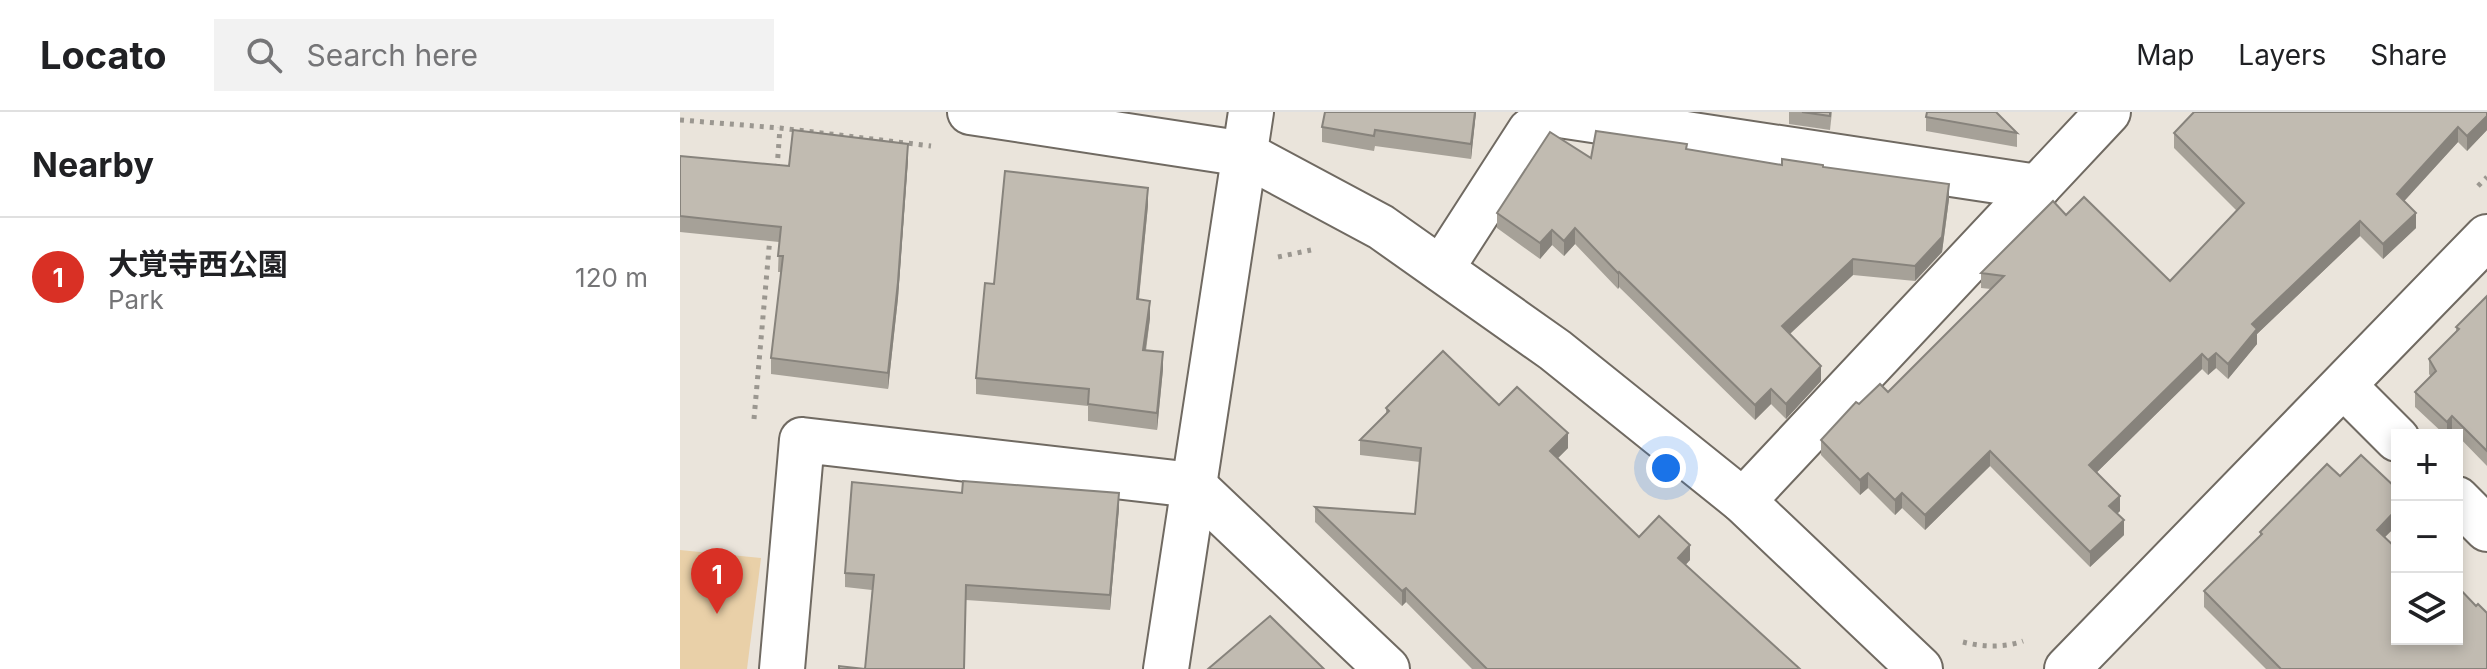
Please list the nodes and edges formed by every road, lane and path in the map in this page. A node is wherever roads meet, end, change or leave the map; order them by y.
1 (970, 112) edge
2 (1251, 112) edge
3 (2108, 112) edge
4 (1553, 113) edge
5 (780, 128) dead end
6 (1245, 154) junction
7 (776, 174) edge
8 (2487, 177) edge
9 (2038, 187) junction
10 (2476, 188) dead end
11 (771, 234) edge
12 (2487, 237) edge
13 (1441, 269) junction
14 (2344, 386) junction
15 (2391, 433) edge
16 (803, 442) junction
17 (1193, 485) junction
18 (1743, 501) junction
19 (2459, 501) edge
20 (2487, 529) edge
21 (2028, 640) dead end
22 (1960, 641) dead end
23 (782, 669) edge
24 (1166, 669) edge
25 (1387, 669) edge
26 (1920, 669) edge
27 (2067, 669) edge

1 - 6 street
2 - 6 street
3 - 9 street
4 - 9 street
4 - 13 street
5 - 7 path
6 - 13 street
6 - 17 street
8 - 10 path
9 - 18 street
11 - 16 path
12 - 14 street
13 - 18 street
14 - 15 street
14 - 27 street
16 - 17 street
16 - 23 street
17 - 24 street
17 - 25 street
18 - 26 street
19 - 20 street
21 - 22 path

